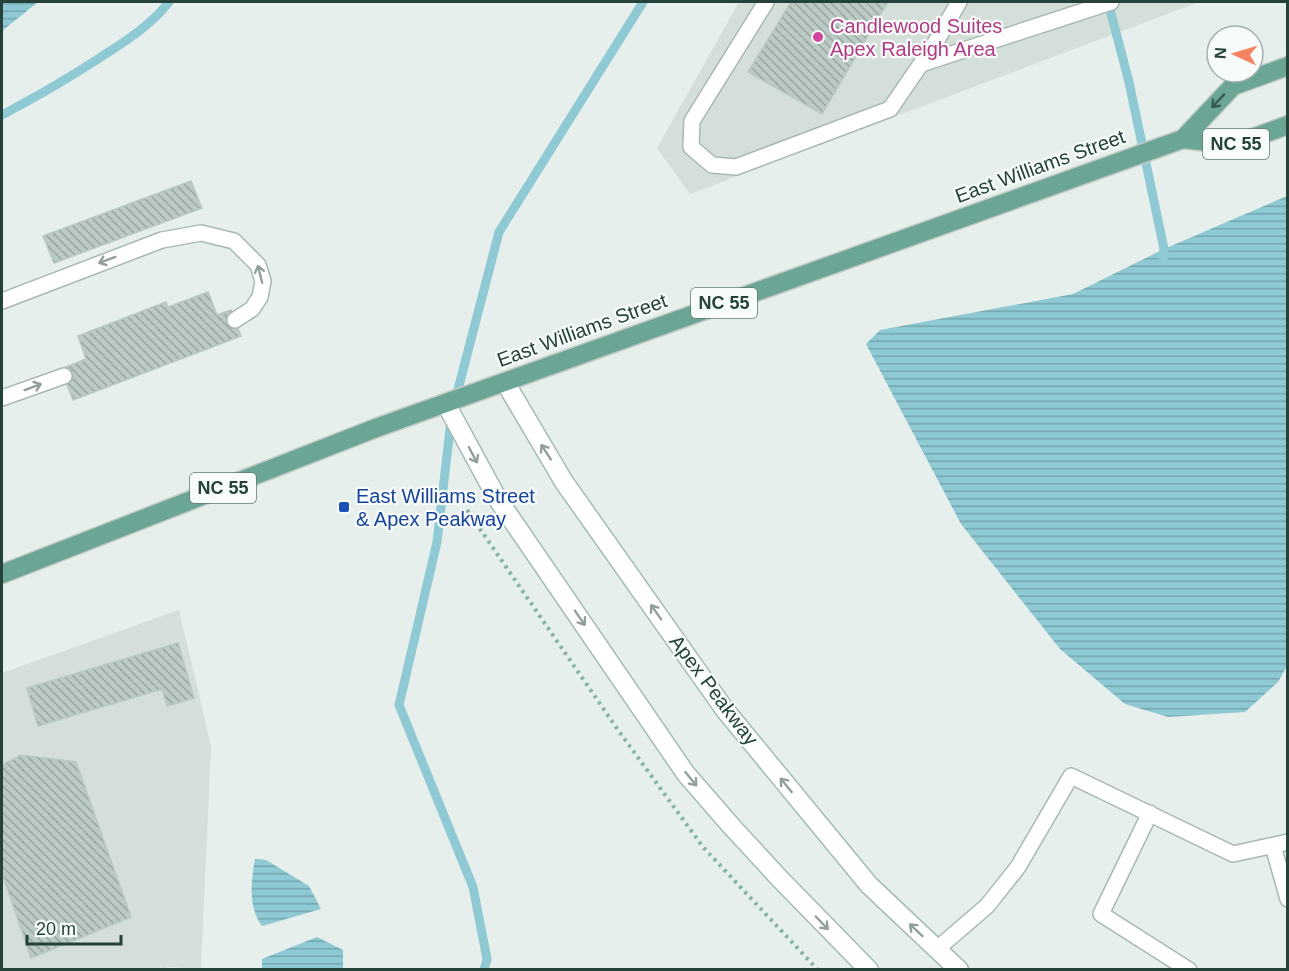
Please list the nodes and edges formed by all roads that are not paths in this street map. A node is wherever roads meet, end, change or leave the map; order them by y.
1 (766, 2) edge
2 (959, 2) edge
3 (1111, 2) edge
4 (921, 64) junction
5 (1287, 66) edge
6 (1287, 125) edge
7 (1183, 139) junction
8 (2, 300) edge
9 (235, 320) dead end
10 (64, 376) dead end
11 (505, 382) junction
12 (2, 398) edge
13 (446, 404) junction
14 (2, 574) edge
15 (1150, 813) junction
16 (1280, 844) edge
17 (1287, 899) edge
18 (937, 949) junction
19 (869, 969) edge
20 (959, 969) edge
21 (1189, 969) edge

1 - 4 lane
2 - 4 lane
3 - 4 lane
5 -> 7 main road, East Williams Street / NC 55
6 - 7 main road, East Williams Street / NC 55
7 - 11 main road, East Williams Street / NC 55
9 -> 8 lane
12 -> 10 lane
11 - 13 main road, East Williams Street / NC 55
18 -> 11 main road, Apex Peakway
13 - 14 main road, East Williams Street / NC 55
13 -> 19 main road
15 - 16 lane
15 - 18 lane
15 - 21 lane
16 - 17 lane
18 - 20 main road, Apex Peakway

